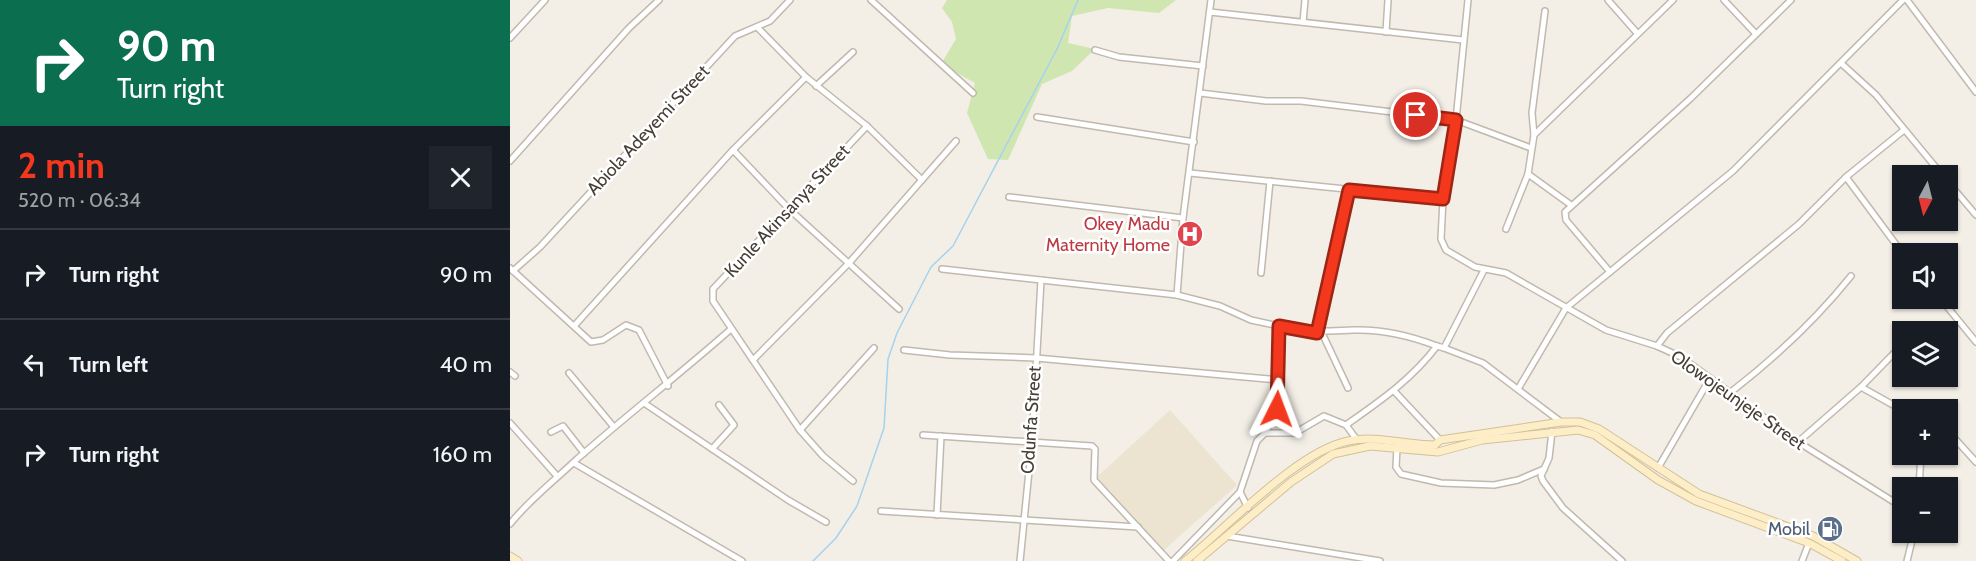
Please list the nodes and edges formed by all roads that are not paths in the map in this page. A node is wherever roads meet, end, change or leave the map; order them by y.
1 (545, 0) edge
2 (659, 0) edge
3 (790, 0) edge
4 (871, 0) edge
5 (1210, 0) edge
6 (1305, 0) edge
7 (1388, 0) edge
8 (1468, 0) edge
9 (1608, 0) edge
10 (1673, 0) edge
11 (1724, 0) edge
12 (1791, 0) edge
13 (1905, 0) edge
14 (1545, 11) dead end
15 (1210, 12) junction
16 (1303, 22) junction
17 (758, 28) junction
18 (1386, 32) junction
19 (1637, 33) junction
20 (1756, 34) junction
21 (510, 38) edge
22 (1463, 40) junction
23 (1095, 50) dead end
24 (853, 52) dead end
25 (1842, 64) junction
26 (1203, 66) junction
27 (806, 77) junction
28 (816, 86) junction
29 (1976, 92) edge
30 (973, 93) dead end
31 (1200, 93) junction
32 (1037, 117) dead end
33 (1456, 120) junction
34 (867, 126) junction
35 (1904, 130) junction
36 (1534, 135) junction
37 (956, 141) dead end
38 (1194, 142) junction
39 (1531, 148) junction
40 (733, 150) junction
41 (510, 161) edge
42 (1934, 165) edge
43 (1190, 173) junction
44 (1528, 174) junction
45 (1846, 177) junction
46 (921, 180) junction
47 (1270, 181) junction
48 (1349, 190) junction
49 (1958, 194) edge
50 (1009, 197) dead end
51 (1443, 199) junction
52 (1571, 205) junction
53 (789, 208) junction
54 (1976, 215) edge
55 (1183, 218) junction
56 (1506, 229) dead end
57 (1895, 243) edge
58 (849, 263) junction
59 (942, 269) dead end
60 (512, 270) edge
61 (1484, 270) junction
62 (1610, 272) junction
63 (1261, 273) dead end
64 (1851, 276) dead end
65 (1041, 280) junction
66 (1177, 295) junction
67 (1566, 308) junction
68 (899, 309) dead end
69 (1949, 309) edge
70 (574, 325) junction
71 (1279, 326) junction
72 (731, 330) junction
73 (1319, 333) junction
74 (1976, 342) edge
75 (1437, 346) junction
76 (1657, 346) junction
77 (874, 348) dead end
78 (1444, 348) junction
79 (904, 350) dead end
80 (1892, 355) edge
81 (1035, 358) junction
82 (753, 360) junction
83 (569, 373) dead end
84 (1279, 380) junction
85 (1709, 380) junction
86 (668, 386) junction
87 (1861, 387) junction
88 (1348, 388) dead end
89 (1518, 389) junction
90 (1395, 392) junction
91 (1731, 392) junction
92 (644, 403) junction
93 (1892, 404) edge
94 (719, 405) dead end
95 (1561, 422) junction
96 (510, 423) edge
97 (1346, 425) junction
98 (613, 426) junction
99 (800, 430) junction
100 (1552, 430) junction
101 (551, 432) dead end
102 (1264, 433) junction
103 (922, 435) dead end
104 (941, 436) junction
105 (1357, 440) junction
106 (1440, 440) junction
107 (1032, 441) junction
108 (1798, 442) junction
109 (1958, 442) edge
110 (1397, 448) junction
111 (712, 449) junction
112 (584, 453) junction
113 (1976, 462) edge
114 (574, 463) junction
115 (1658, 468) junction
116 (1544, 469) junction
117 (557, 476) junction
118 (853, 481) dead end
119 (1240, 492) junction
120 (1892, 501) edge
121 (1248, 508) junction
122 (881, 511) dead end
123 (937, 515) junction
124 (1215, 517) junction
125 (1024, 519) junction
126 (826, 522) dead end
127 (510, 524) edge
128 (1138, 527) junction
129 (1225, 533) junction
130 (1809, 543) junction
131 (1911, 543) edge
132 (510, 556) edge
133 (519, 561) edge
134 (742, 561) edge
135 (1020, 561) edge
136 (1169, 561) edge
137 (1173, 561) edge
138 (1185, 561) edge
139 (1197, 561) edge
140 (1380, 561) edge
141 (1622, 561) edge
142 (1802, 561) edge
143 (1842, 561) edge
144 (1857, 561) edge
145 (1907, 561) edge

1 - 21 street
2 - 41 street
3 - 17 street, Abiola Adeyemi Street
4 - 30 street
5 - 15 street
6 - 16 street
7 - 18 street
8 - 22 street
9 - 19 street
10 - 19 street
11 - 20 street
12 - 20 street
13 - 25 street
13 - 29 street
14 - 36 street
15 - 16 street
15 - 26 street
16 - 18 street
17 - 27 street
17 - 60 street, Abiola Adeyemi Street
18 - 22 street
19 - 36 street
20 - 52 street
22 - 33 street
23 - 26 street
24 - 28 street
25 - 35 street
25 - 62 street
26 - 31 street
27 - 28 street
27 - 40 street
28 - 34 street
31 - 33 street
31 - 38 street
32 - 38 street
33 - 39 street
33 - 51 street
34 - 46 street
34 - 53 street, Kunle Akinsanya Street
35 - 42 street
35 - 45 street
36 - 39 street
37 - 46 street
38 - 43 street
39 - 44 street
40 - 53 street
40 - 70 street
43 - 47 street
43 - 55 street
44 - 52 street
44 - 56 street
45 - 57 street
45 - 76 street
46 - 58 street
47 - 48 street
47 - 63 street
48 - 51 street
48 - 73 street
49 - 54 street
50 - 55 street
51 - 61 street, Olowojeunjeje Street
52 - 62 street
53 - 58 street
53 - 72 street, Kunle Akinsanya Street
55 - 66 street
58 - 68 street
58 - 82 street
59 - 65 street
60 - 70 street
61 - 67 street, Olowojeunjeje Street
61 - 78 street
62 - 67 street
64 - 91 street
65 - 66 street
65 - 81 street, Odunfa Street
66 - 71 street
67 - 76 street, Olowojeunjeje Street
67 - 89 street
69 - 74 street
70 - 86 street
71 - 73 street
71 - 84 street
72 - 82 street, Kunle Akinsanya Street
72 - 86 street
73 - 75 street
73 - 88 street
75 - 78 street
75 - 90 street
76 - 85 street, Olowojeunjeje Street
77 - 99 street
78 - 89 street
79 - 81 street
80 - 87 street
81 - 84 street
81 - 107 street, Odunfa Street
82 - 99 street, Kunle Akinsanya Street
83 - 98 street
84 - 102 street
85 - 91 street, Olowojeunjeje Street
85 - 115 street
86 - 92 street
87 - 93 street
87 - 108 street
89 - 95 street
90 - 97 street
90 - 106 street
91 - 108 street, Olowojeunjeje Street
92 - 98 street
92 - 111 street
94 - 111 street
95 - 106 main road
95 - 115 main road
96 - 117 street
97 - 102 street
97 - 105 street
98 - 112 street
99 - 118 street, Kunle Akinsanya Street
100 - 110 main road
100 - 116 street
100 - 130 main road
101 - 112 street
102 - 119 street
103 - 104 street
104 - 107 street
104 - 123 street
105 - 106 main road
105 - 121 main road
107 - 125 street, Odunfa Street
107 - 128 street
108 - 120 street, Olowojeunjeje Street
109 - 113 street
110 - 116 street
110 - 129 main road
111 - 126 street
112 - 114 street
114 - 117 street
114 - 134 street
115 - 144 main road
116 - 141 street
117 - 127 street
119 - 121 street
119 - 124 street
121 - 129 main road
122 - 123 street
123 - 125 street
124 - 129 street
124 - 137 street
125 - 128 street
125 - 135 street, Odunfa Street
128 - 136 street
129 - 138 main road
129 - 139 main road
129 - 140 street
130 - 142 street
130 - 143 main road
131 - 145 street
132 - 133 main road

